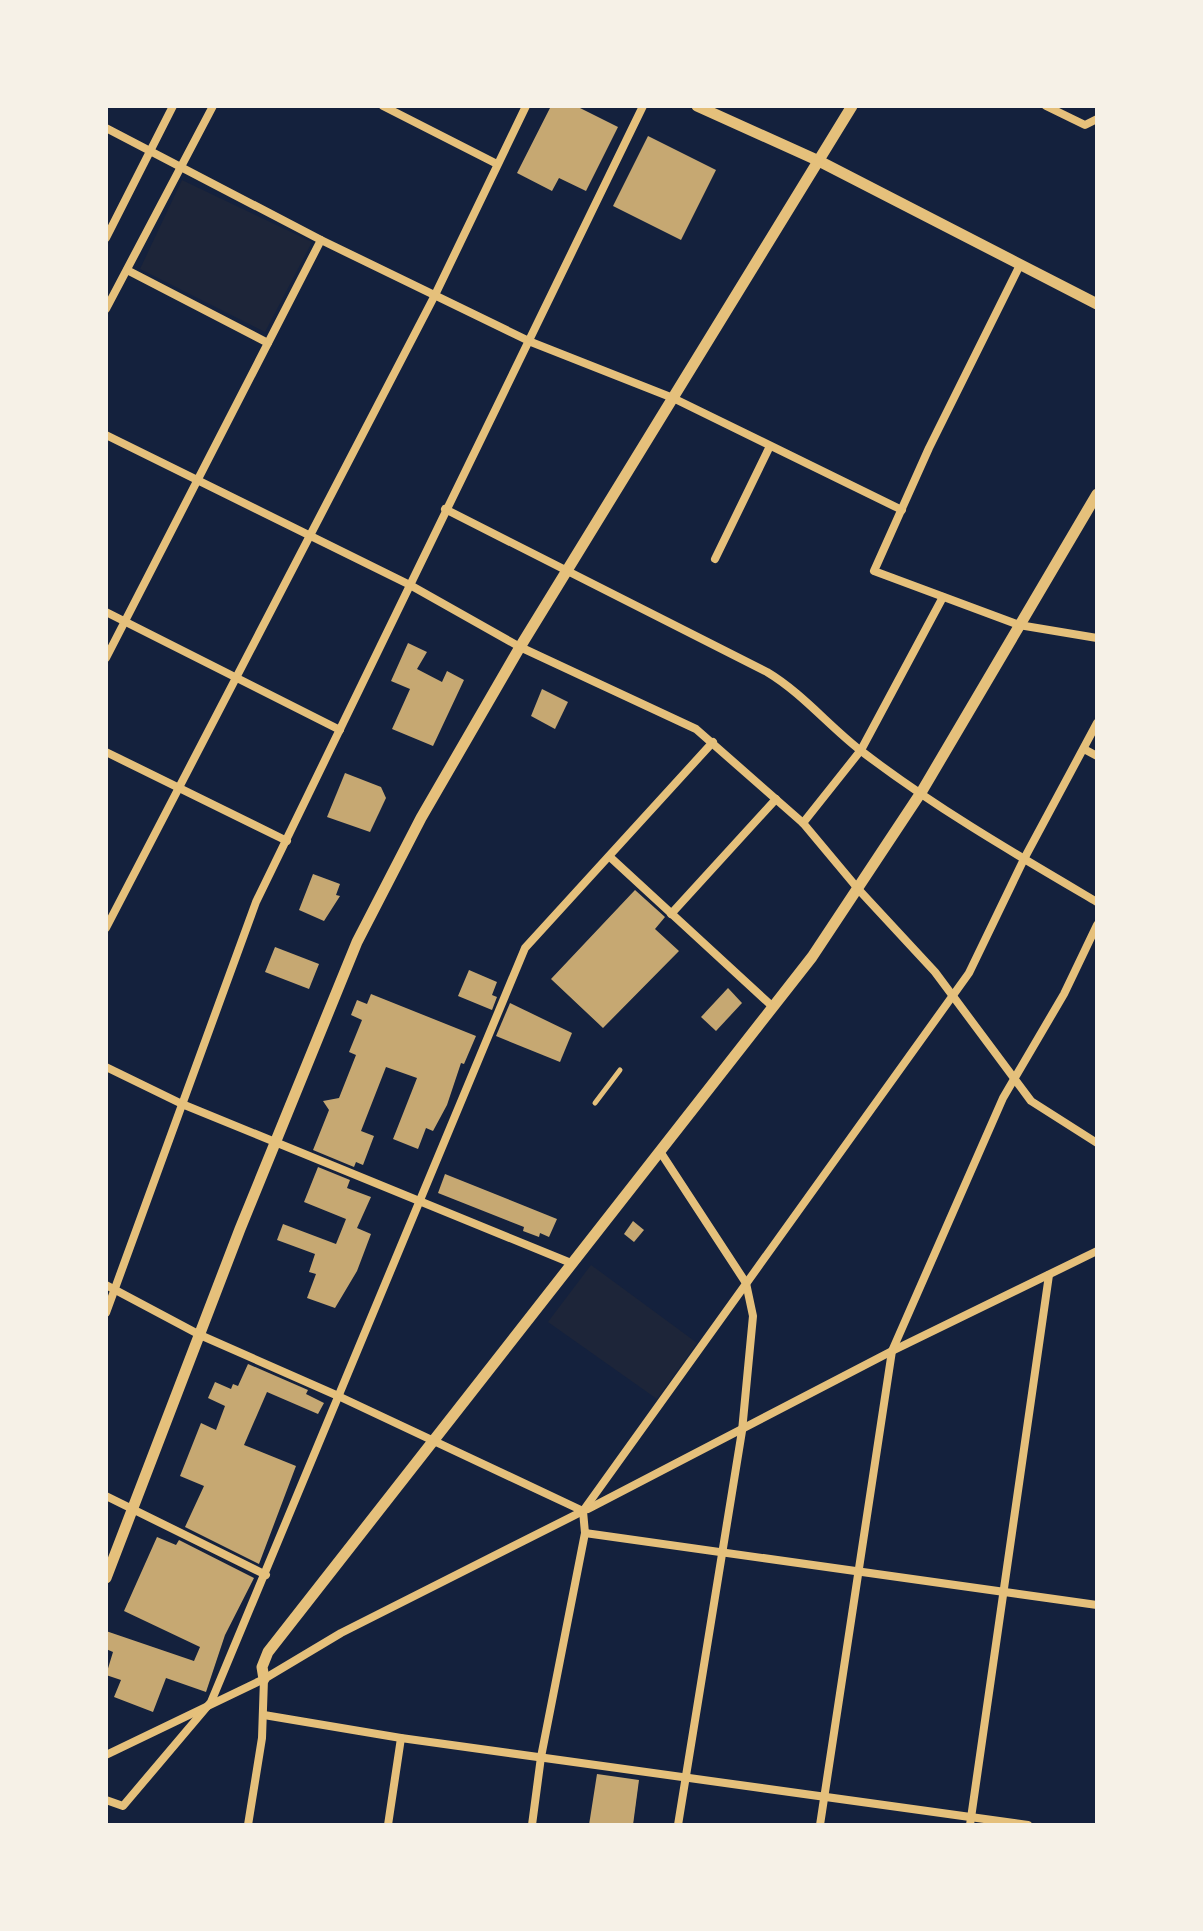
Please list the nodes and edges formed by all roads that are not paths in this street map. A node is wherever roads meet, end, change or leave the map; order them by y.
1 (173, 106) edge
2 (213, 106) edge
3 (383, 106) edge
4 (526, 106) edge
5 (643, 106) edge
6 (697, 106) edge
7 (852, 106) edge
8 (1046, 106) edge
9 (1097, 119) edge
10 (106, 128) edge
11 (149, 153) junction
12 (819, 161) junction
13 (497, 164) junction
14 (179, 168) junction
15 (106, 238) edge
16 (321, 240) junction
17 (1020, 265) junction
18 (127, 270) junction
19 (435, 295) junction
20 (1097, 304) edge
21 (106, 309) edge
22 (531, 342) junction
23 (268, 343) junction
24 (673, 398) junction
25 (106, 435) edge
26 (770, 446) junction
27 (199, 481) junction
28 (1097, 494) edge
29 (445, 509) junction
30 (902, 510) junction
31 (310, 535) junction
32 (715, 559) dead end
33 (567, 571) junction
34 (410, 585) junction
35 (943, 597) junction
36 (106, 612) edge
37 (125, 621) junction
38 (1019, 625) junction
39 (1097, 638) edge
40 (520, 647) junction
41 (106, 658) edge
42 (237, 675) junction
43 (1097, 723) edge
44 (340, 730) junction
45 (713, 742) junction
46 (1084, 749) junction
47 (861, 750) junction
48 (106, 752) edge
49 (1097, 756) edge
50 (178, 788) junction
51 (922, 791) junction
52 (776, 799) junction
53 (803, 823) junction
54 (287, 841) junction
55 (610, 857) junction
56 (1024, 859) junction
57 (859, 890) junction
58 (1097, 902) edge
59 (671, 914) junction
60 (107, 924) edge
61 (1097, 925) edge
62 (952, 997) junction
63 (773, 1007) junction
64 (106, 1067) edge
65 (620, 1070) dead end
66 (1015, 1080) junction
67 (595, 1103) dead end
68 (182, 1104) junction
69 (277, 1141) junction
70 (1097, 1143) edge
71 (661, 1153) junction
72 (421, 1201) junction
73 (1097, 1251) edge
74 (571, 1263) junction
75 (1049, 1275) junction
76 (746, 1283) junction
77 (106, 1285) edge
78 (115, 1290) junction
79 (106, 1313) edge
80 (200, 1335) junction
81 (892, 1351) junction
82 (336, 1395) junction
83 (742, 1431) junction
84 (432, 1439) junction
85 (106, 1496) edge
86 (131, 1510) junction
87 (583, 1511) junction
88 (585, 1533) junction
89 (720, 1553) junction
90 (859, 1574) junction
91 (266, 1575) junction
92 (106, 1578) edge
93 (1004, 1591) junction
94 (1097, 1605) edge
95 (264, 1679) junction
96 (211, 1702) junction
97 (264, 1715) junction
98 (401, 1738) junction
99 (106, 1755) edge
100 (541, 1757) junction
101 (684, 1778) junction
102 (824, 1797) junction
103 (106, 1800) edge
104 (971, 1821) edge
105 (248, 1825) edge
106 (388, 1825) edge
107 (532, 1825) edge
108 (678, 1825) edge
109 (820, 1825) edge
110 (1028, 1825) edge

1 - 11 street
2 - 14 street
3 - 13 street
4 - 13 street
5 - 22 street
6 - 12 street
7 - 12 street
8 - 9 street
10 - 11 street
11 - 14 street
11 - 15 street
12 - 17 street
12 - 24 street
13 - 19 street
14 - 16 street
14 - 18 street
16 - 19 street
16 - 23 street
17 - 20 street
17 - 30 street
18 - 21 street
18 - 23 street
19 - 22 street
19 - 31 street
22 - 24 street
22 - 29 street
23 - 27 street
24 - 26 street
24 - 33 street
25 - 27 street
26 - 30 street
26 - 32 street
27 - 31 street
27 - 37 street
28 - 38 street
29 - 33 street
29 - 34 street
30 - 35 street
31 - 34 street
31 - 42 street
33 - 40 street
33 - 47 street
34 - 40 street
34 - 44 street
35 - 38 street
35 - 47 street
36 - 37 street
37 - 41 street
37 - 42 street
38 - 39 street
38 - 51 street
40 - 45 street
40 - 69 street
42 - 44 street
42 - 50 street
43 - 46 street
44 - 54 street
45 - 52 street
45 - 55 street
46 - 49 street
46 - 56 street
47 - 51 street
47 - 53 street
48 - 50 street
50 - 54 street
50 - 60 street
51 - 56 street
51 - 57 street
52 - 53 street
52 - 59 street
53 - 57 street
54 - 68 street
55 - 59 street
55 - 72 street
56 - 58 street
56 - 62 street
57 - 62 street
57 - 63 street
59 - 63 street
61 - 66 street
62 - 66 street
62 - 76 street
63 - 71 street
64 - 68 street
65 - 67 lane
66 - 70 street
66 - 81 street
68 - 69 street
68 - 78 street
69 - 72 street
69 - 80 street
71 - 74 street
71 - 76 street
72 - 74 street
72 - 82 street
73 - 75 street
74 - 84 street
75 - 81 street
75 - 93 street
76 - 83 street
76 - 87 street
77 - 78 street
78 - 79 street
78 - 80 street
80 - 82 street
80 - 86 street
81 - 83 street
81 - 90 street
82 - 84 street
82 - 91 street
83 - 87 street
83 - 89 street
84 - 87 street
84 - 95 street
85 - 86 street
86 - 91 street
86 - 92 street
87 - 88 street
87 - 95 street
88 - 89 street
88 - 100 street
89 - 90 street
89 - 101 street
90 - 93 street
90 - 102 street
91 - 96 street
93 - 94 street
93 - 104 street
95 - 96 street
95 - 97 street
96 - 99 street
96 - 103 street
97 - 98 street
97 - 105 street
98 - 100 street
98 - 106 street
100 - 101 street
100 - 107 street
101 - 102 street
101 - 108 street
102 - 104 street
102 - 109 street
104 - 110 street

